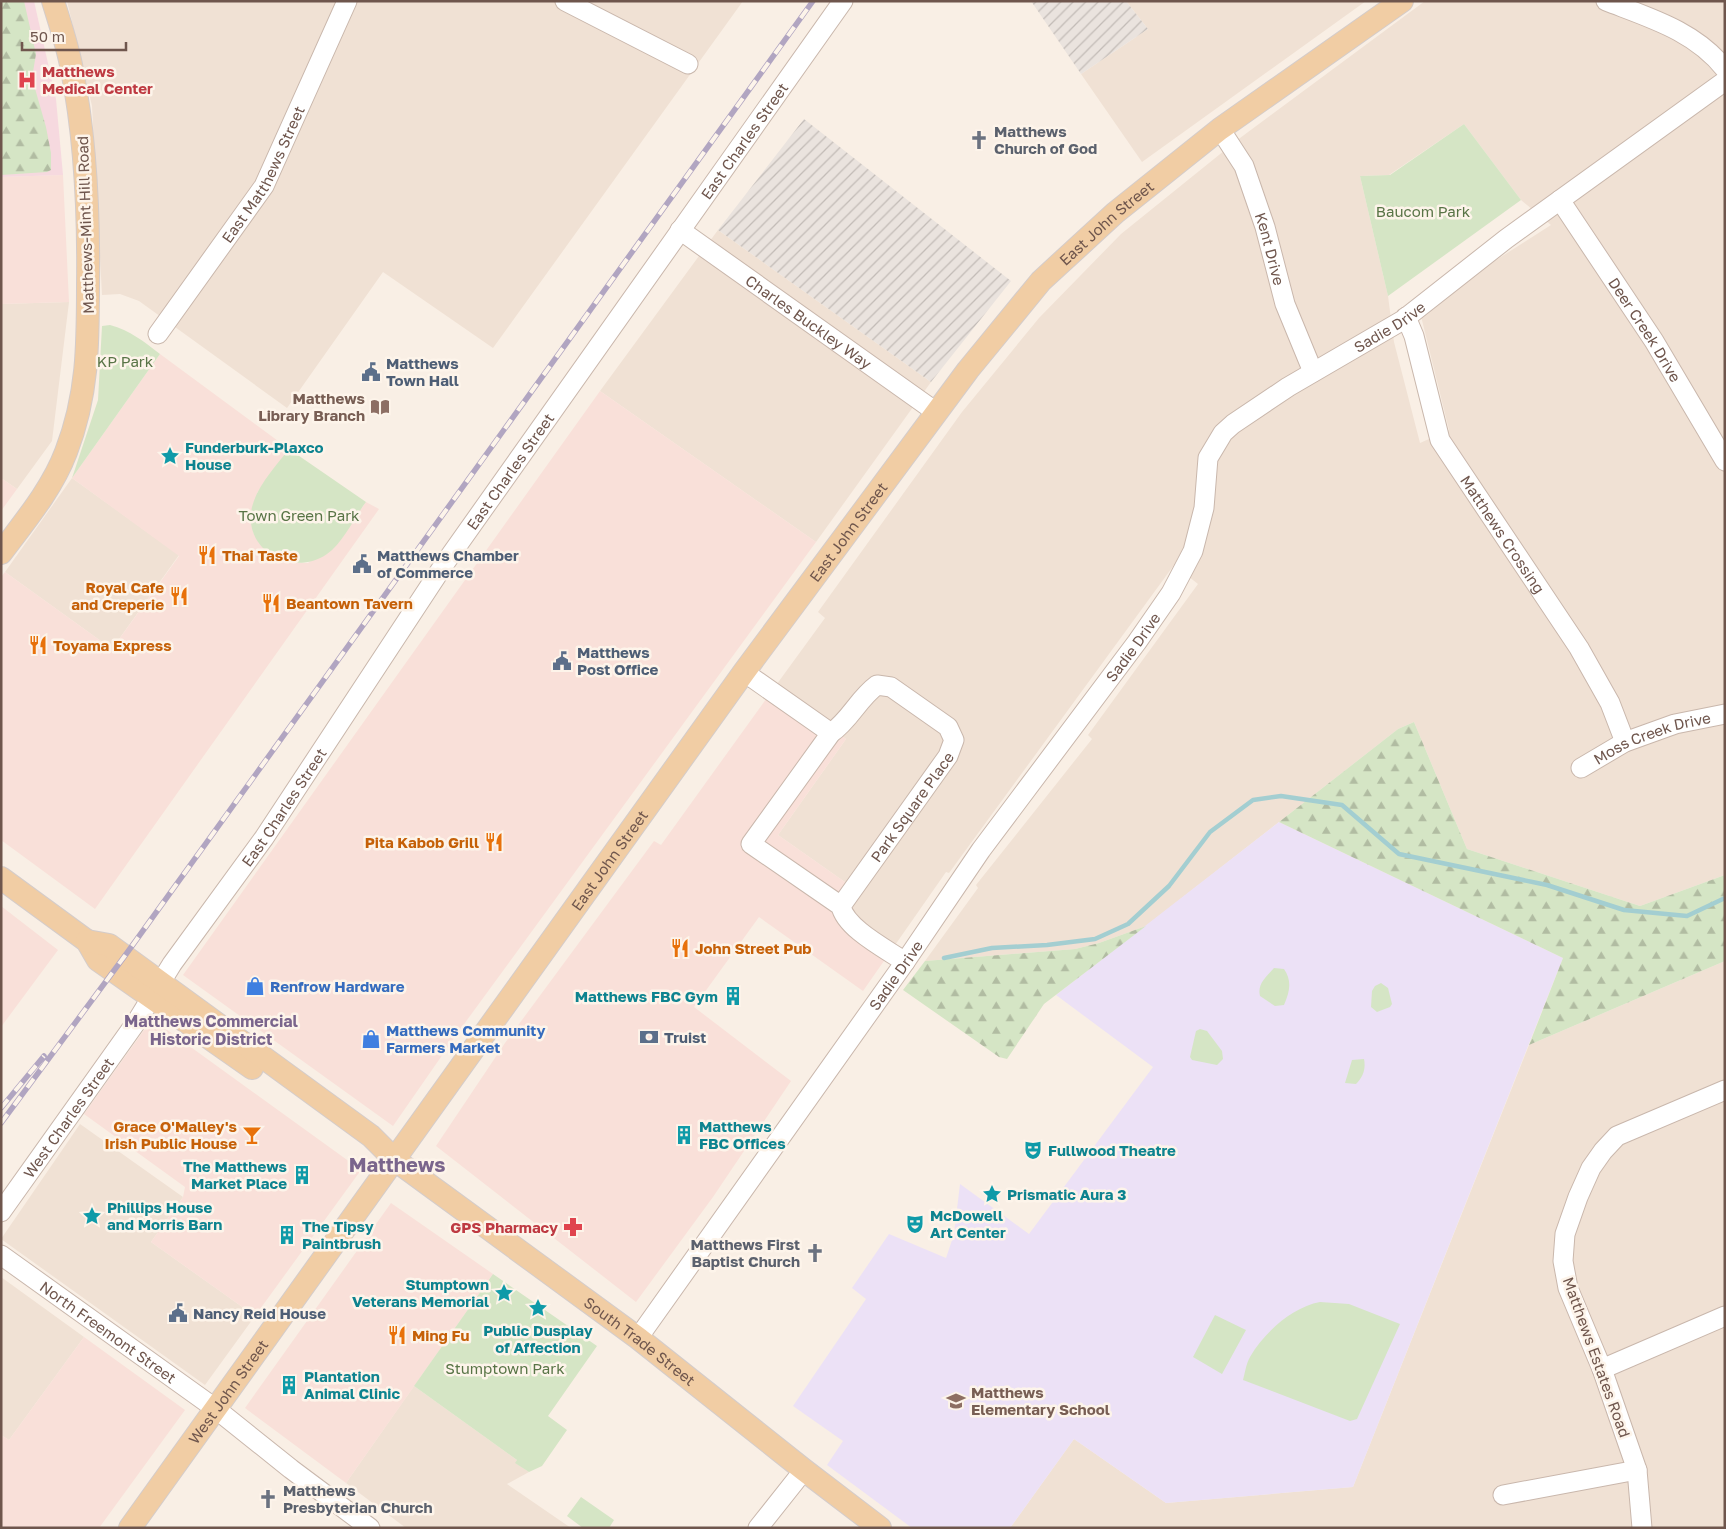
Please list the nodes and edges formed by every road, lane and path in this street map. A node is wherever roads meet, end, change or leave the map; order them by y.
1 (53, 1) edge
2 (347, 1) edge
3 (565, 1) edge
4 (843, 1) edge
5 (1402, 1) edge
6 (1606, 1) edge
7 (688, 64) dead end
8 (1725, 70) edge
9 (1725, 81) edge
10 (1220, 130) junction
11 (1560, 200) junction
12 (680, 230) junction
13 (1406, 317) junction
14 (158, 334) dead end
15 (1313, 372) junction
16 (936, 412) junction
17 (1725, 461) edge
18 (1, 553) edge
19 (744, 672) junction
20 (1725, 714) edge
21 (831, 733) junction
22 (1625, 742) junction
23 (1581, 768) dead end
24 (1, 878) edge
25 (840, 906) junction
26 (905, 962) junction
27 (156, 990) junction
28 (1725, 1090) edge
29 (395, 1160) junction
30 (1, 1212) edge
31 (1, 1255) edge
32 (1725, 1316) edge
33 (638, 1338) junction
34 (1602, 1369) junction
35 (216, 1409) junction
36 (804, 1470) junction
37 (1637, 1470) junction
38 (1503, 1495) dead end
39 (130, 1528) edge
40 (370, 1528) edge
41 (758, 1528) edge
42 (880, 1528) edge
43 (1642, 1528) edge

1 - 18 main road, Matthews-Mint Hill Road
2 - 14 street, East Matthews Street
3 - 7 street
4 - 12 street, East Charles Street
5 - 10 main road, East John Street
6 - 8 street
9 - 11 street, Sadie Drive
10 - 15 street, Kent Drive
10 - 16 main road, East John Street
11 - 13 street, Sadie Drive
11 - 17 street, Deer Creek Drive
12 - 16 street, Charles Buckley Way
12 - 27 street, East Charles Street
13 - 15 street, Sadie Drive
13 - 22 street, Matthews Crossing
15 - 26 street, Sadie Drive
16 - 19 main road, East John Street
19 - 21 street
19 - 29 main road, East John Street
20 - 22 street, Moss Creek Drive
21 - 25 street, Park Square Place
21 - 25 street, Park Square Place
22 - 23 street, Moss Creek Drive
24 - 27 main road, South Trade Street
25 - 26 street, Park Square Place
26 - 33 street, Sadie Drive
27 - 29 main road, South Trade Street
27 - 30 street, West Charles Street
28 - 34 street, Matthews Estates Road
29 - 33 main road, South Trade Street
29 - 35 main road, West John Street
31 - 35 street, North Freemont Street
32 - 34 street
33 - 36 main road, South Trade Street
34 - 37 street, Matthews Estates Road
35 - 39 main road, West John Street
35 - 40 street, North Freemont Street
36 - 41 street
36 - 42 main road, South Trade Street
37 - 38 street
37 - 43 street, Matthews Estates Road

